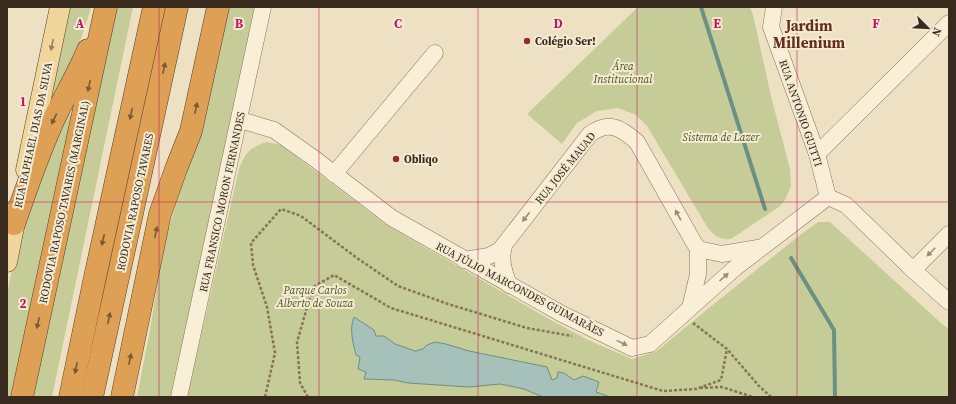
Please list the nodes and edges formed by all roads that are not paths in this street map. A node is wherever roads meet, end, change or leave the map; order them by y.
1 (60, 7) edge
2 (103, 7) edge
3 (106, 7) edge
4 (154, 7) edge
5 (177, 7) edge
6 (214, 7) edge
7 (218, 7) edge
8 (263, 7) edge
9 (774, 7) edge
10 (949, 23) edge
11 (212, 36) junction
12 (435, 53) dead end
13 (240, 120) junction
14 (817, 154) junction
15 (334, 174) junction
16 (828, 197) junction
17 (14, 224) junction
18 (949, 234) edge
19 (504, 246) junction
20 (761, 247) junction
21 (698, 249) junction
22 (464, 260) junction
23 (7, 262) edge
24 (914, 270) junction
25 (509, 285) junction
26 (949, 302) edge
27 (686, 312) junction
28 (122, 396) edge
29 (22, 397) edge
30 (70, 397) edge
31 (92, 397) edge
32 (179, 397) edge

1 -> 17 main road, RUA RAPHAEL DIAS DA SILVA
2 -> 17 highway
3 -> 29 highway, RODOVIA RAPOSO TAVARES (MARGINAL)
4 -> 30 highway, RODOVIA RAPOSO TAVARES
31 -> 5 highway, RODOVIA RAPOSO TAVARES
6 - 11 highway
7 - 11 highway
8 - 13 street, RUA FRANSICO MORON FERNANDES
9 - 14 street, RUA ANTONIO GUITTI
10 - 14 street
28 -> 11 highway
12 - 15 street
13 - 15 street, RUA JÚLIO MARCONDES GUIMARÃES
13 - 32 street, RUA FRANSICO MORON FERNANDES
14 - 16 street, RUA ANTONIO GUITTI
15 - 22 street, RUA JÚLIO MARCONDES GUIMARÃES
16 - 20 street, RUA JÚLIO MARCONDES GUIMARÃES
16 - 24 street
17 - 23 main road, RUA RAPHAEL DIAS DA SILVA
18 -> 24 street
21 -> 19 street, RUA JOSÉ MAUAD
19 - 22 street, RUA JOSÉ MAUAD
19 - 25 street
20 - 21 street
27 -> 20 street, RUA JÚLIO MARCONDES GUIMARÃES
21 - 27 street
22 - 25 street, RUA JÚLIO MARCONDES GUIMARÃES
24 - 26 street
25 -> 27 street, RUA JÚLIO MARCONDES GUIMARÃES

